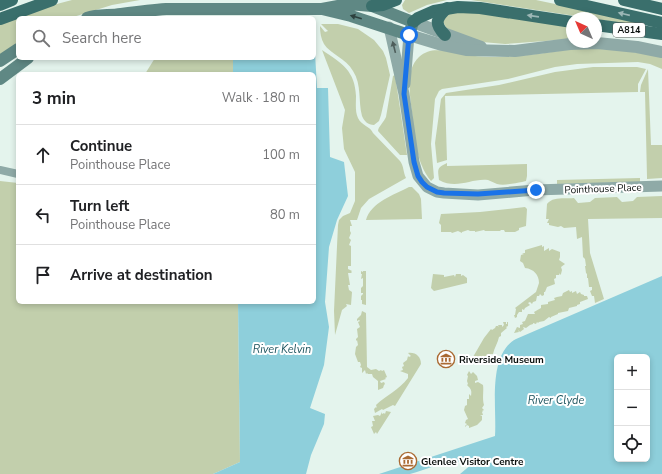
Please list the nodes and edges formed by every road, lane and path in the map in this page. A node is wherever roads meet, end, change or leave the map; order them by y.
1 (12, 0) edge
2 (52, 0) edge
3 (560, 0) edge
4 (624, 0) edge
5 (396, 4) edge
6 (0, 5) edge
7 (447, 8) junction
8 (322, 9) junction
9 (662, 9) edge
10 (92, 16) edge
11 (117, 16) edge
12 (0, 19) edge
13 (566, 21) edge
14 (413, 22) junction
15 (662, 23) edge
16 (602, 26) edge
17 (389, 28) junction
18 (662, 34) edge
19 (409, 35) junction
20 (445, 35) junction
21 (16, 50) edge
22 (491, 50) junction
23 (662, 52) edge
24 (25, 60) edge
25 (0, 61) edge
26 (0, 79) edge
27 (404, 94) junction
28 (0, 170) edge
29 (16, 174) edge
30 (662, 186) edge

1 - 6 main road
2 - 12 main road
15 -> 3 main road, A814
4 - 9 main road
5 - 8 main road
5 - 14 main road
5 - 17 main road
13 -> 7 main road
7 - 14 main road
7 - 20 main road
8 - 11 main road
17 -> 8 main road
10 - 11 main road
14 - 19 main road
14 - 20 street
16 - 18 main road, A814
17 - 19 main road
27 -> 17 street, Pointhouse Place
19 - 22 street
19 - 27 street, Pointhouse Place
20 - 22 street
21 - 25 main road
22 - 23 street
24 - 26 main road
27 - 30 street, Pointhouse Place
28 - 29 street

